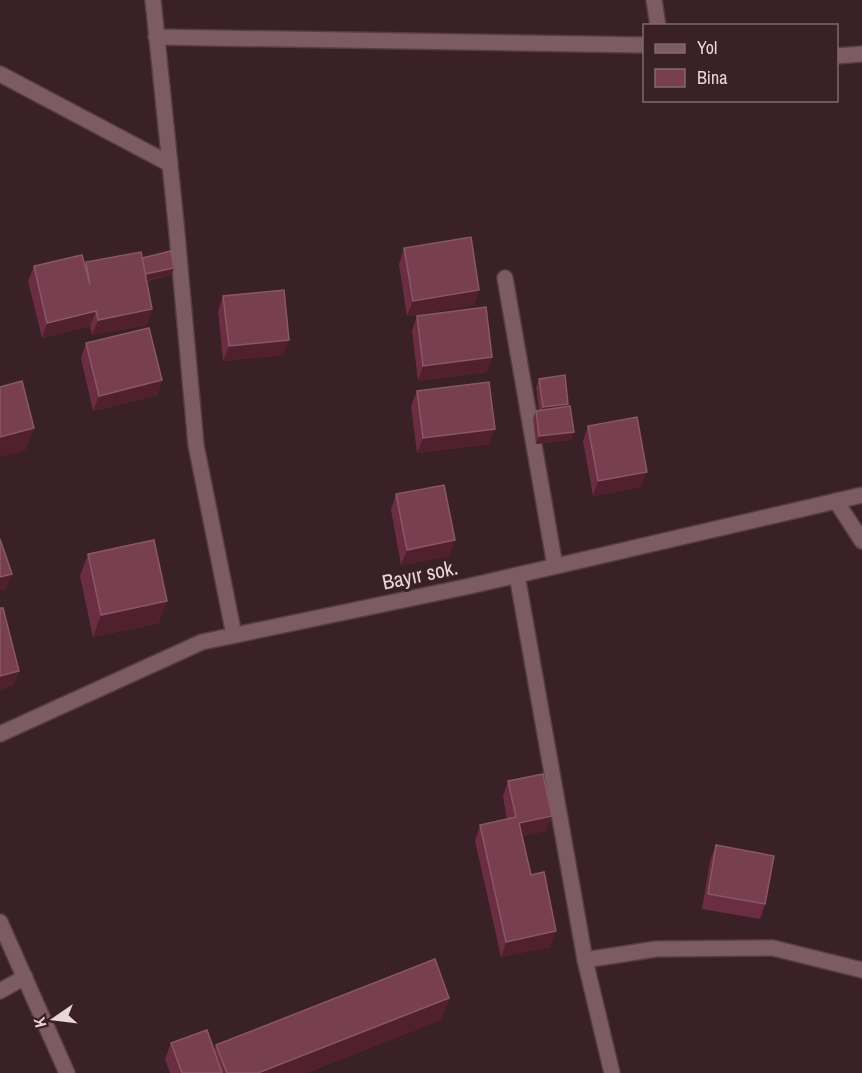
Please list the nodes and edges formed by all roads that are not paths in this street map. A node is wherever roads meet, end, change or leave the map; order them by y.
1 (153, 0) edge
2 (654, 0) edge
3 (658, 24) edge
4 (156, 37) junction
5 (643, 45) edge
6 (862, 54) edge
7 (838, 56) edge
8 (0, 74) edge
9 (170, 164) junction
10 (505, 278) dead end
11 (862, 495) edge
12 (836, 501) junction
13 (862, 541) edge
14 (555, 566) junction
15 (517, 575) junction
16 (234, 635) junction
17 (0, 734) edge
18 (0, 922) edge
19 (585, 960) junction
20 (862, 970) edge
21 (25, 977) junction
22 (0, 991) edge
23 (67, 1073) edge
24 (612, 1073) edge

1 - 4 street
2 - 3 street
4 - 5 street
4 - 9 street
6 - 7 street
8 - 9 street
9 - 16 street
10 - 14 street
11 - 12 street, Bayır sok.
12 - 13 street
12 - 14 street, Bayır sok.
14 - 15 street, Bayır sok.
15 - 16 street, Bayır sok.
15 - 19 street
16 - 17 street, Bayır sok.
18 - 21 street
19 - 20 street
19 - 24 street
21 - 22 street
21 - 23 street

